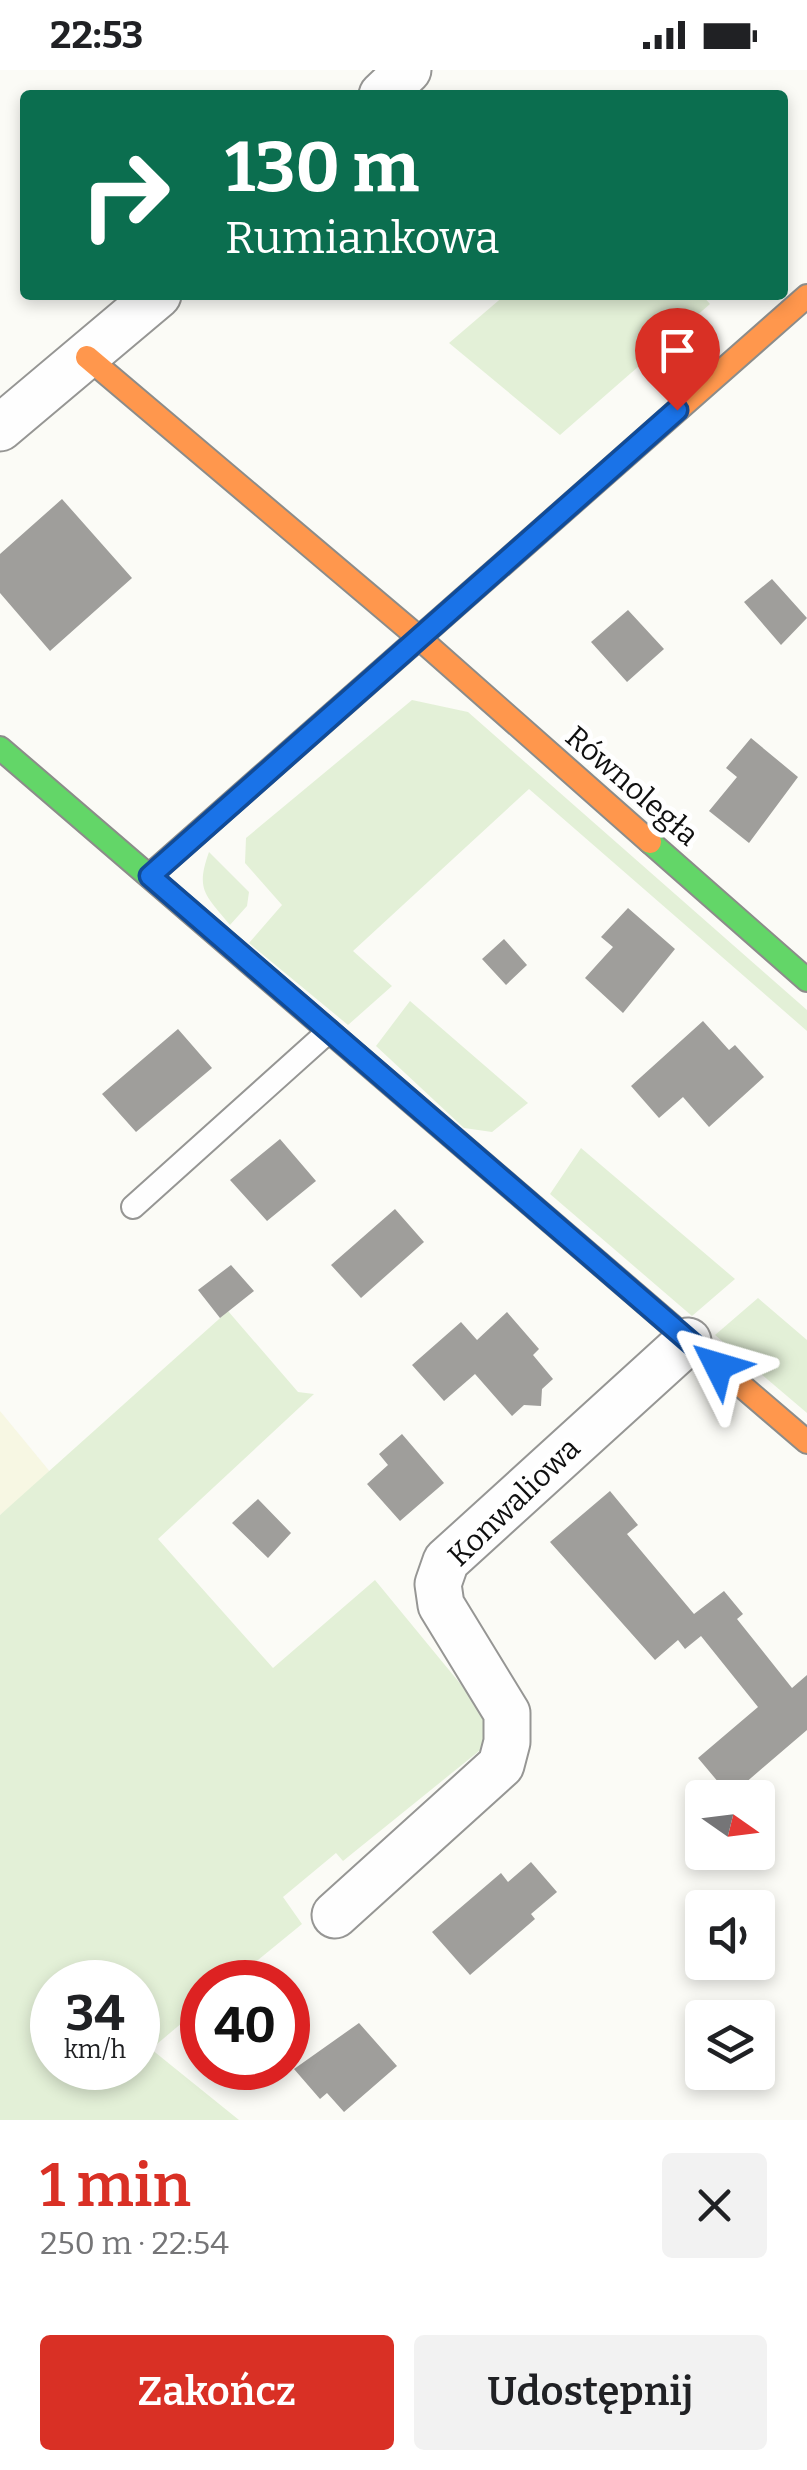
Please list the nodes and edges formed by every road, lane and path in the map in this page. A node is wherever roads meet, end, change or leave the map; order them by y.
1 (408, 70) edge
2 (387, 90) edge
3 (152, 300) edge
4 (802, 311) edge
5 (87, 356) junction
6 (0, 428) edge
7 (418, 637) junction
8 (0, 748) edge
9 (150, 876) junction
10 (807, 980) edge
11 (329, 1031) junction
12 (132, 1207) dead end
13 (688, 1341) junction
14 (807, 1442) edge
15 (335, 1915) dead end

1 - 2 street
3 - 5 street
4 - 7 street
5 - 6 street
5 - 7 street, Równoległa
7 - 9 street
7 - 10 street, Równoległa
8 - 9 street
9 - 11 street
11 - 12 lane
11 - 13 street
13 - 14 street
13 - 15 street, Konwaliowa

